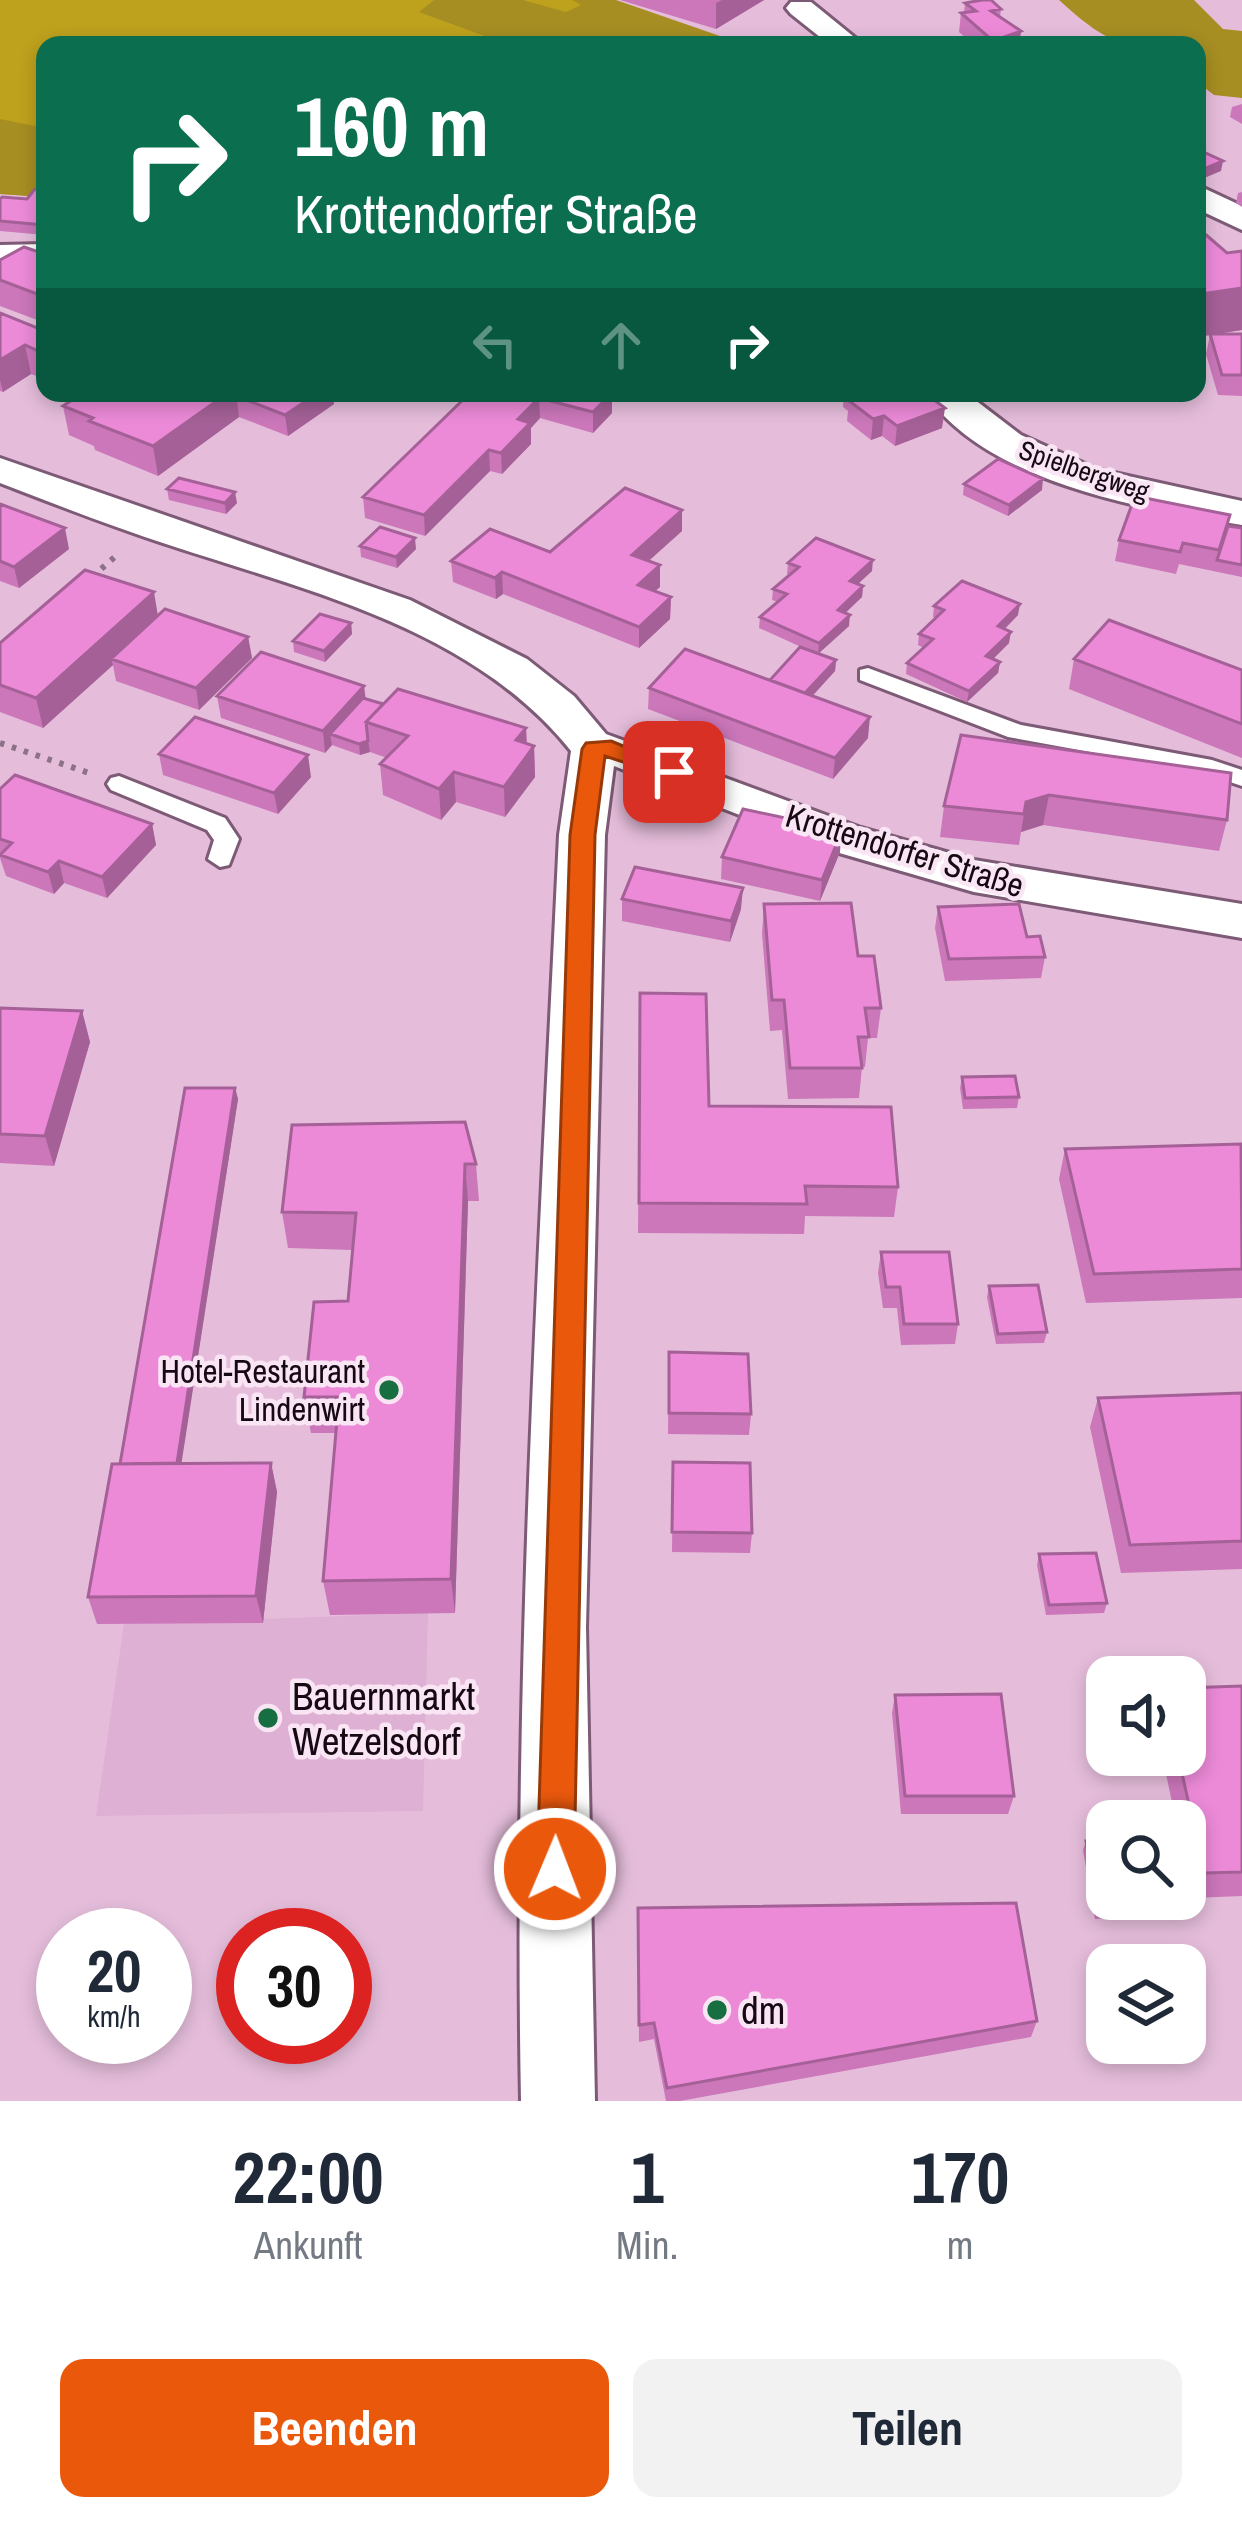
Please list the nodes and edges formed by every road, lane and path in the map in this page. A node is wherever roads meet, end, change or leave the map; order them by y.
1 (801, 4) edge
2 (800, 36) edge
3 (838, 36) edge
4 (1206, 201) edge
5 (1242, 220) edge
6 (36, 254) edge
7 (0, 255) edge
8 (954, 402) edge
9 (0, 470) edge
10 (1242, 512) edge
11 (110, 541) dead end
12 (82, 586) edge
13 (868, 675) dead end
14 (0, 743) edge
15 (594, 749) junction
16 (1242, 778) edge
17 (119, 784) joint
18 (220, 859) dead end
19 (1242, 921) edge
20 (558, 2101) edge

1 - 2 street
1 - 3 street
4 - 5 street
6 - 7 street
8 - 10 street, Spielbergweg
9 - 15 street
11 - 12 path
13 - 16 lane
14 - 17 path
15 - 19 street, Krottendorfer Straße
15 - 20 street
17 - 18 lane

